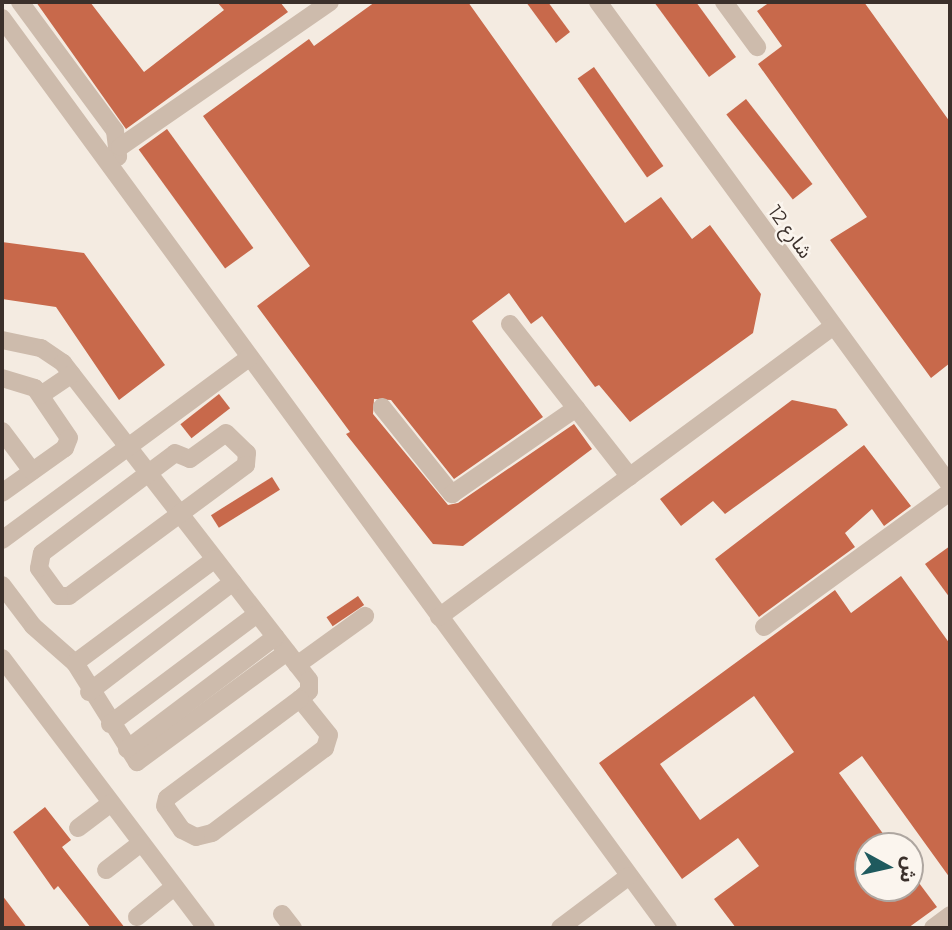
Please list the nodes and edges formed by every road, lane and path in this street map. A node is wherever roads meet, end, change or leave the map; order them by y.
1 (20, 2) edge
2 (330, 2) edge
3 (598, 2) edge
4 (724, 2) edge
5 (2, 18) edge
6 (757, 47) dead end
7 (120, 148) junction
8 (113, 170) junction
9 (510, 324) dead end
10 (833, 327) junction
11 (2, 340) edge
12 (249, 358) junction
13 (72, 374) junction
14 (2, 378) edge
15 (41, 396) junction
16 (382, 407) dead end
17 (576, 408) junction
18 (2, 431) edge
19 (127, 448) junction
20 (32, 471) junction
21 (148, 474) junction
22 (630, 477) junction
23 (950, 485) edge
24 (950, 492) edge
25 (2, 493) edge
26 (179, 514) junction
27 (2, 540) edge
28 (215, 559) junction
29 (233, 582) junction
30 (2, 585) edge
31 (257, 614) junction
32 (365, 615) dead end
33 (439, 617) junction
34 (764, 627) dead end
35 (275, 637) junction
36 (2, 658) edge
37 (292, 658) junction
38 (75, 663) junction
39 (89, 692) junction
40 (300, 699) junction
41 (110, 724) junction
42 (131, 755) junction
43 (111, 803) junction
44 (78, 828) dead end
45 (141, 843) junction
46 (106, 870) dead end
47 (629, 876) junction
48 (174, 887) junction
49 (950, 915) edge
50 (137, 917) dead end
51 (206, 928) edge
52 (560, 928) edge
53 (668, 928) edge
54 (933, 928) edge

1 - 7 street
2 - 7 street
3 - 10 street, شارع 12
4 - 6 street
5 - 8 street
7 - 8 street
8 - 12 street
9 - 17 street
10 - 22 street
10 - 23 street, شارع 12
11 - 13 street
12 - 19 street
12 - 33 street
13 - 15 street
13 - 19 street
14 - 15 street
15 - 20 street
16 - 17 street
17 - 22 street
18 - 20 street
19 - 21 street
19 - 27 street
20 - 25 street
21 - 26 street
21 - 26 street
21 - 26 street
22 - 33 street
24 - 34 street
26 - 28 street
28 - 29 street
28 - 38 street
29 - 31 street
29 - 39 street
30 - 38 street
31 - 35 street
31 - 41 street
32 - 37 street
33 - 47 street
35 - 37 street
35 - 42 street
36 - 43 street
37 - 40 street
37 - 42 street
38 - 39 street
39 - 41 street
40 - 40 street
41 - 42 street
43 - 44 street
43 - 45 street
45 - 46 street
45 - 48 street
47 - 52 street
47 - 53 street
48 - 50 street
48 - 51 street
49 - 54 street

